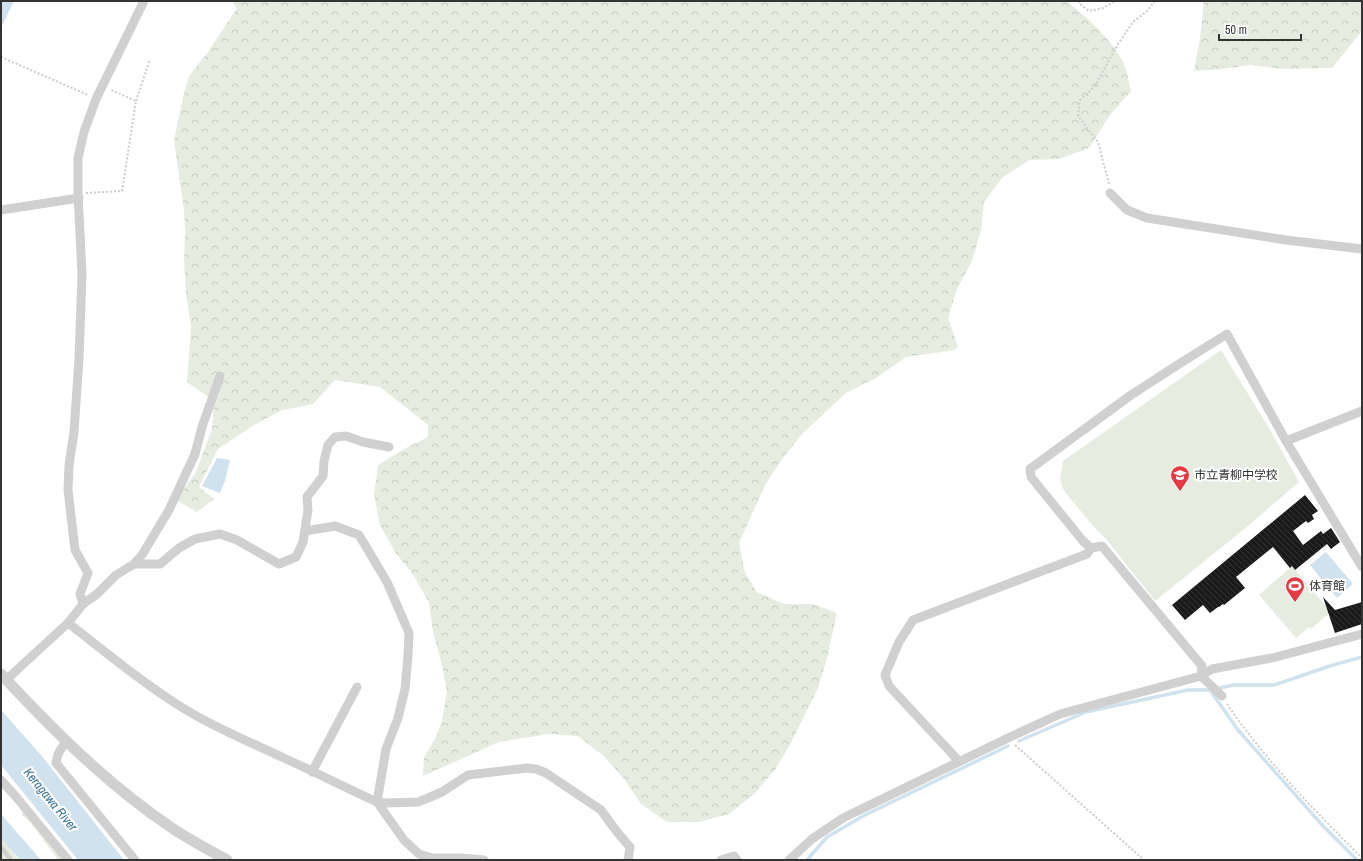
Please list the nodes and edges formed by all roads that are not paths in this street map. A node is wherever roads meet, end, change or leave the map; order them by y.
1 (144, 1) edge
2 (1110, 193) road end
3 (79, 196) junction
4 (1, 210) edge
5 (1362, 249) edge
6 (220, 376) dead end
7 (1362, 411) edge
8 (1286, 441) junction
9 (389, 447) dead end
10 (304, 531) junction
11 (1091, 548) junction
12 (134, 564) junction
13 (1362, 567) edge
14 (83, 604) junction
15 (68, 623) junction
16 (1362, 634) edge
17 (1201, 676) junction
18 (3, 679) edge
19 (357, 687) dead end
20 (1222, 696) road end
21 (66, 741) junction
22 (957, 762) junction
23 (312, 772) junction
24 (1, 780) edge
25 (377, 802) junction
26 (1, 847) edge
27 (11, 860) edge
28 (68, 860) edge
29 (135, 860) edge
30 (228, 860) edge
31 (484, 860) edge
32 (628, 860) edge
33 (721, 860) edge
34 (737, 860) edge
35 (788, 860) edge

1 - 3 street
2 - 5 street
3 - 4 street
3 - 14 street
6 - 12 street
7 - 8 street
8 - 11 street
8 - 13 street
9 - 10 street
10 - 12 street
10 - 25 street
11 - 17 street
11 - 22 street
12 - 14 street
14 - 15 street
15 - 18 street
15 - 23 street
16 - 17 street
17 - 20 street
17 - 22 street
18 - 21 street
19 - 23 street
21 - 29 street
21 - 30 street
22 - 35 street
23 - 25 street
24 - 28 street
25 - 31 street
25 - 32 street
26 - 27 lane
33 - 34 street

